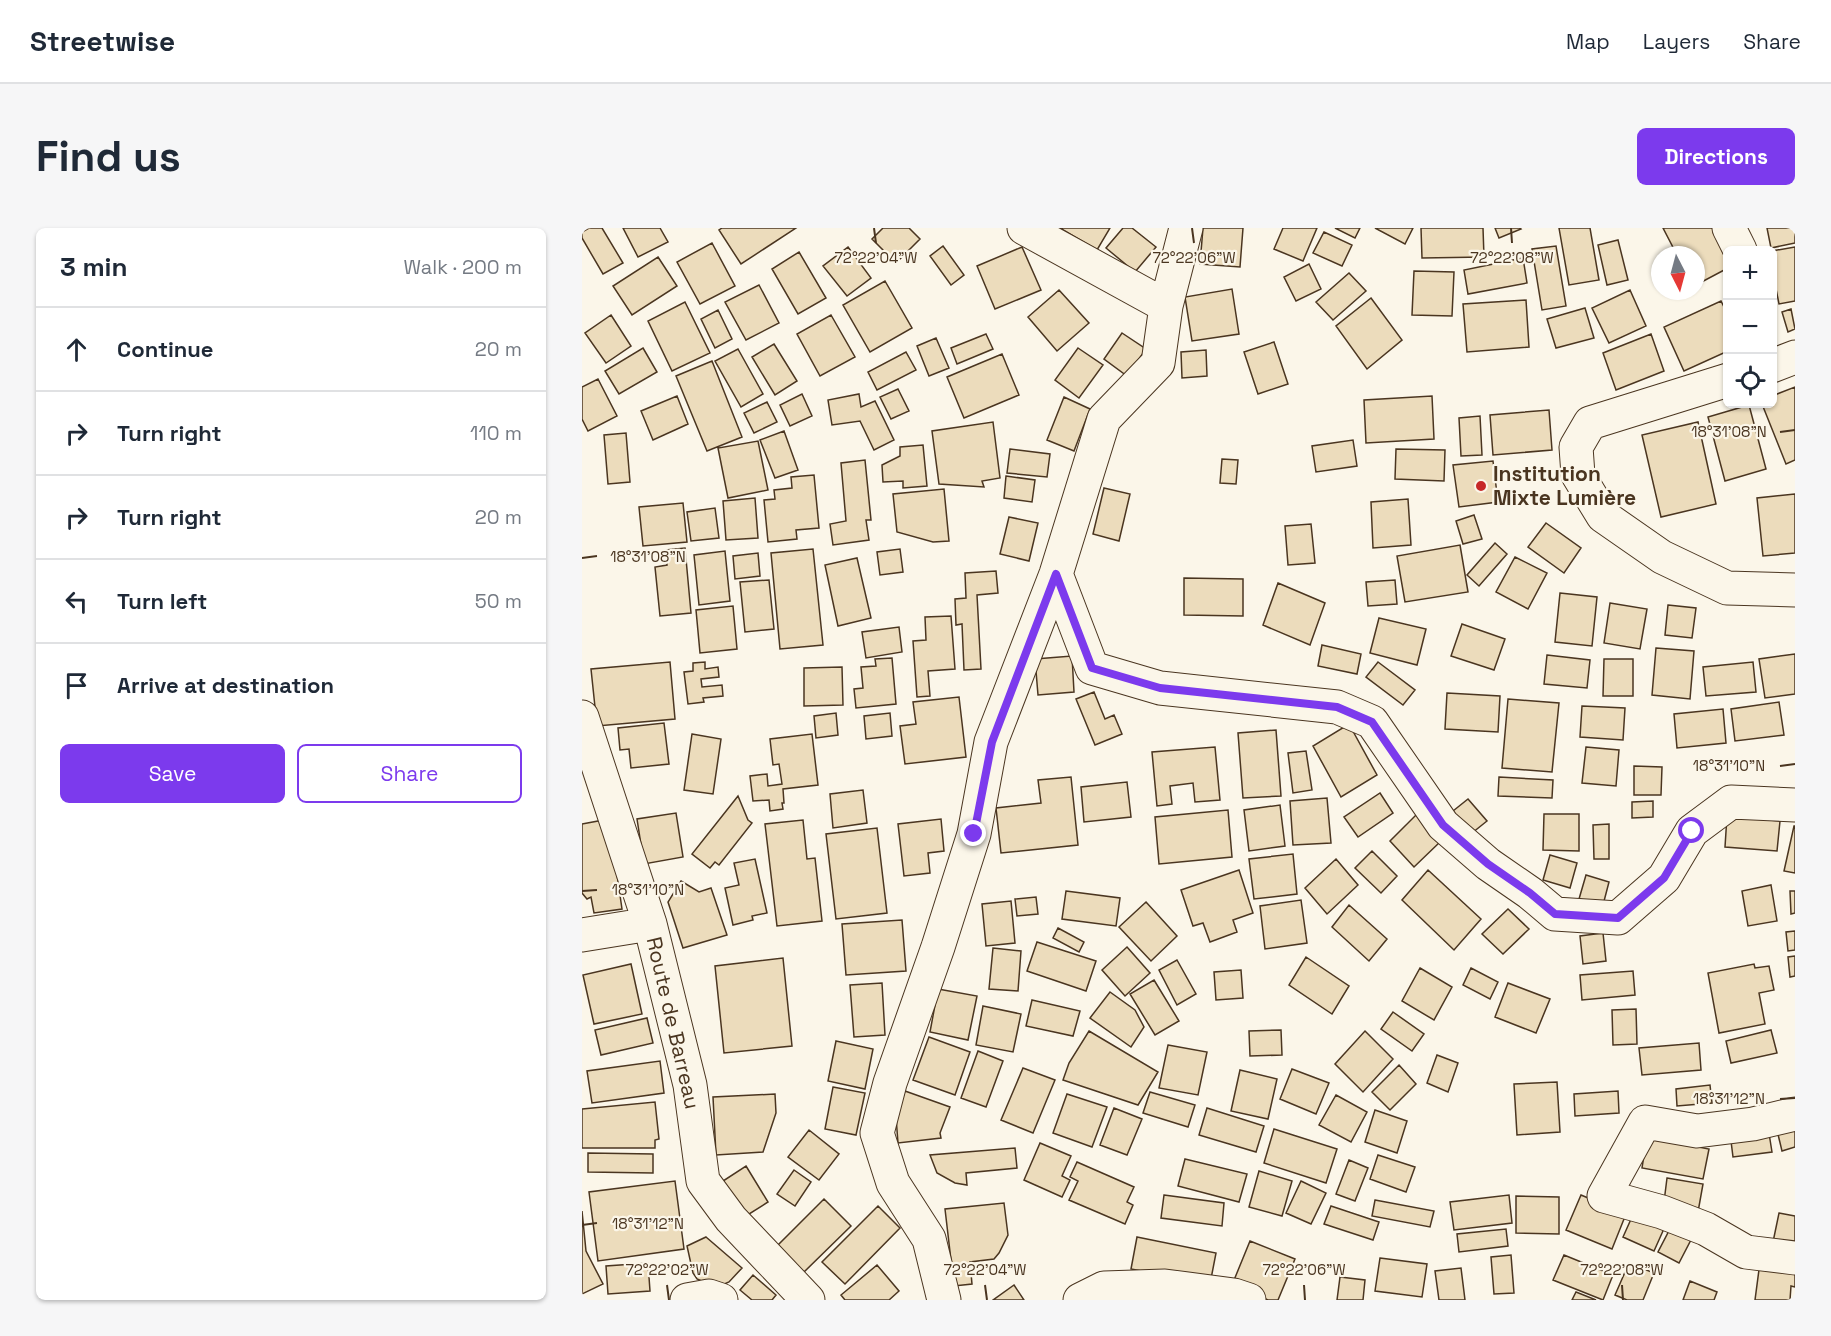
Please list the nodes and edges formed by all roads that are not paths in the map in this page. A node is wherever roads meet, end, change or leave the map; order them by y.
1 (1024, 228) edge
2 (1186, 228) edge
3 (1729, 228) edge
4 (1738, 246) edge
5 (1166, 306) junction
6 (1723, 382) edge
7 (1056, 574) junction
8 (1795, 591) edge
9 (582, 717) edge
10 (1795, 805) edge
11 (650, 924) junction
12 (582, 935) edge
13 (1795, 1114) edge
14 (1795, 1258) edge
15 (687, 1300) edge
16 (721, 1300) edge
17 (808, 1300) edge
18 (944, 1300) edge
19 (1080, 1300) edge
20 (1249, 1300) edge

1 - 5 street
2 - 5 street
3 - 4 street
5 - 7 street
6 - 8 street
7 - 10 street
7 - 18 street
9 - 11 street, Route de Barreau
11 - 12 street
11 - 17 street, Route de Barreau
13 - 14 street
15 - 16 street
19 - 20 street

